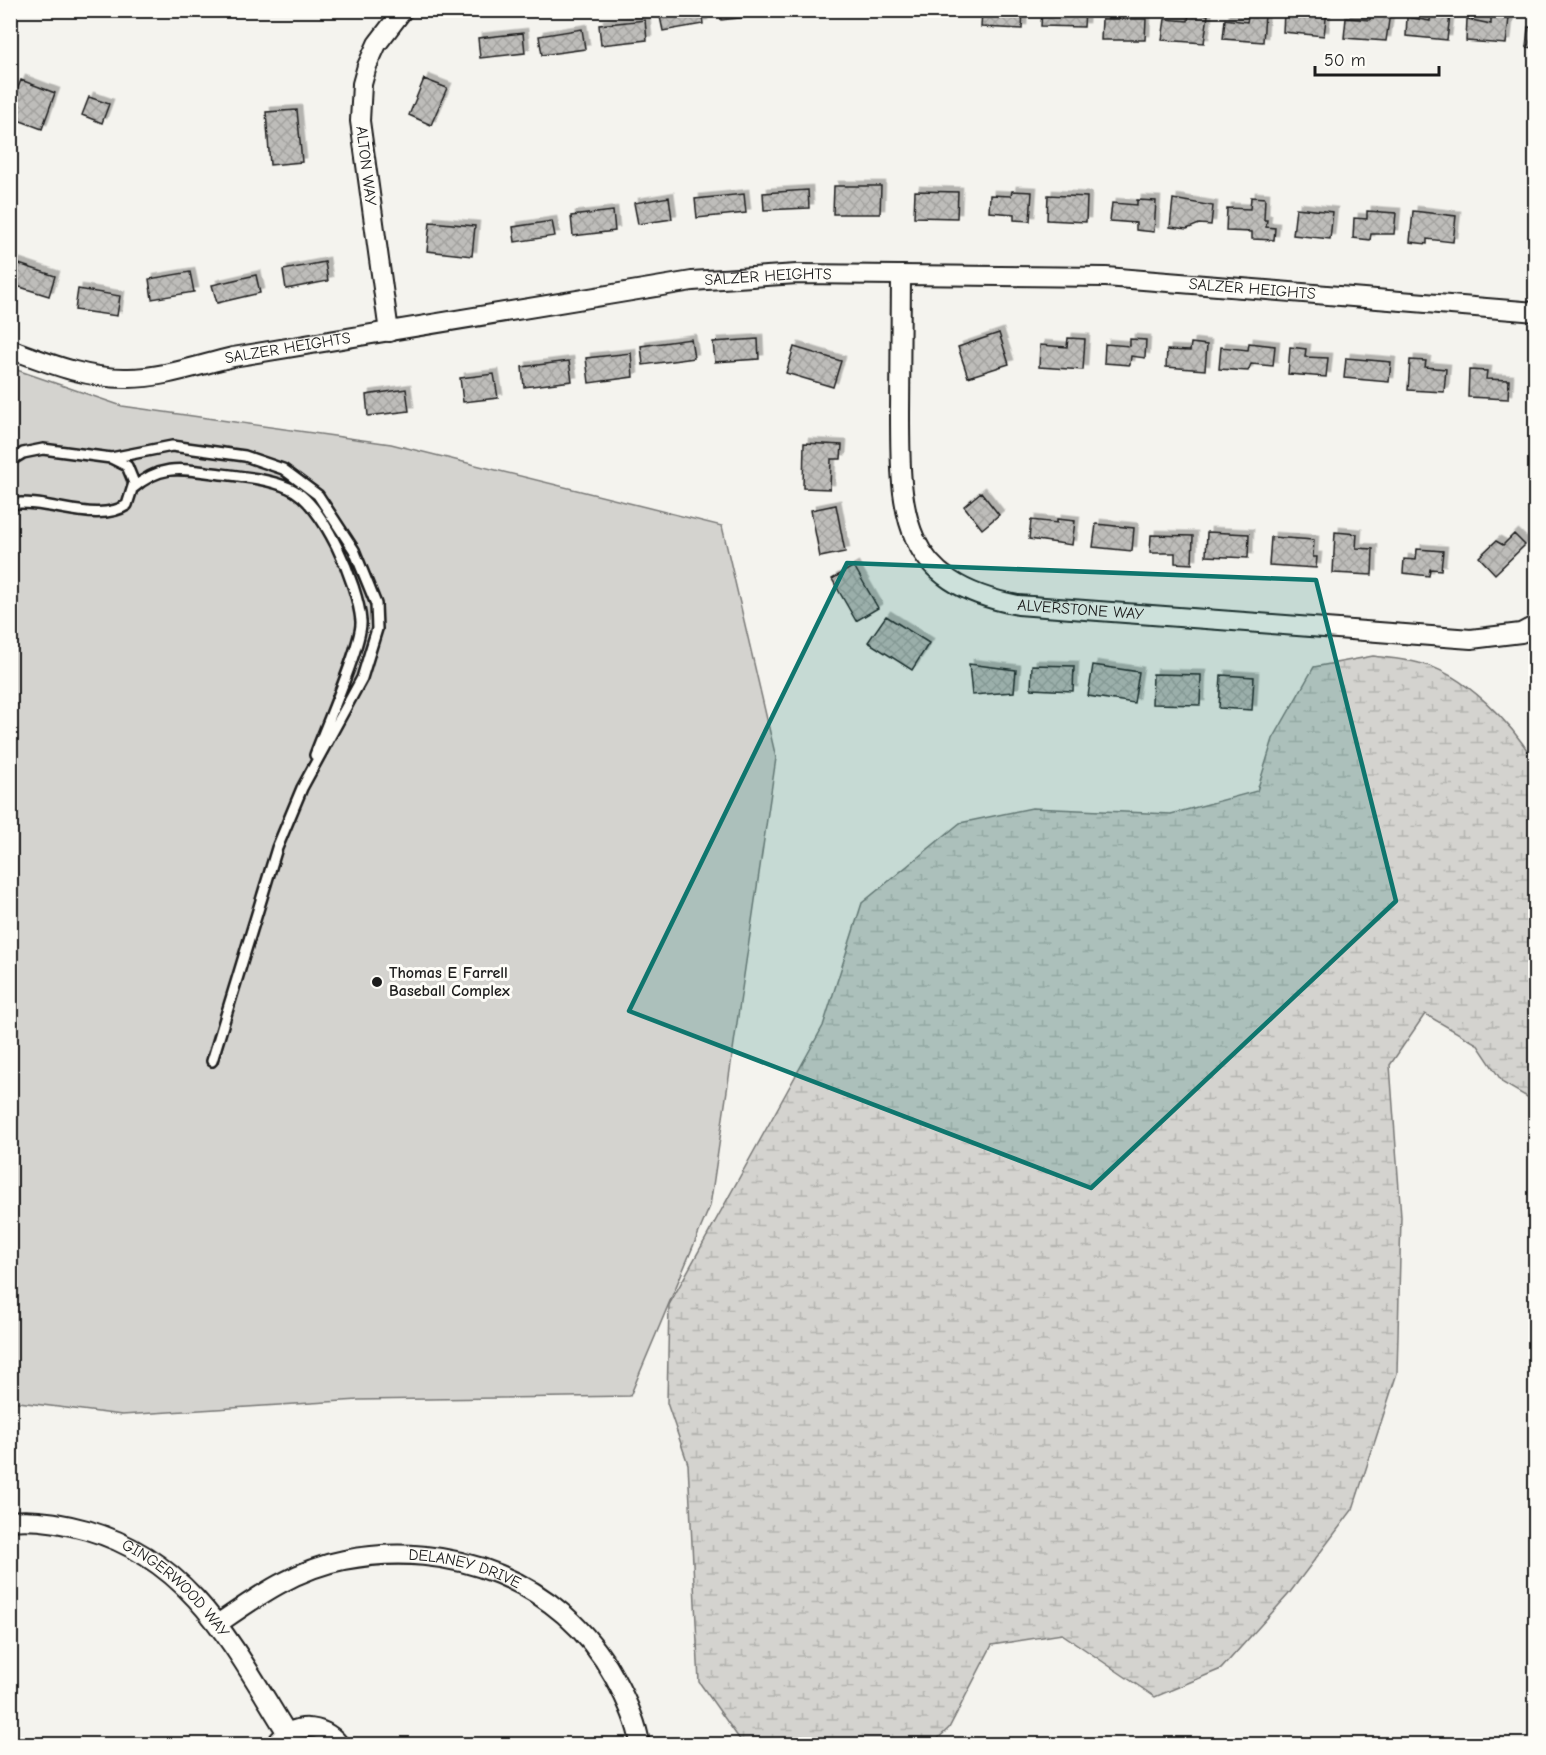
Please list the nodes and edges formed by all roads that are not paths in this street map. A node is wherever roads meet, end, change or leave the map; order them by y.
1 (403, 10) edge
2 (901, 275) junction
3 (1536, 312) edge
4 (389, 332) junction
5 (10, 349) edge
6 (111, 458) junction
7 (10, 460) edge
8 (132, 489) junction
9 (10, 504) edge
10 (1536, 625) edge
11 (302, 788) junction
12 (212, 1062) dead end
13 (10, 1521) edge
14 (219, 1623) junction
15 (281, 1739) edge
16 (339, 1744) edge
17 (640, 1744) edge

1 - 4 street, ALTON WAY
2 - 3 street, SALZER HEIGHTS
2 - 4 street, SALZER HEIGHTS
2 - 10 street, ALVERSTONE WAY
4 - 5 street, SALZER HEIGHTS
6 - 7 lane
6 - 8 lane
6 - 11 lane
8 - 9 lane
8 - 11 lane
11 - 12 lane
13 - 14 street, GINGERWOOD WAY
14 - 15 street, GINGERWOOD WAY
14 - 17 street, DELANEY DRIVE
15 - 16 street, GINGERWOOD WAY

